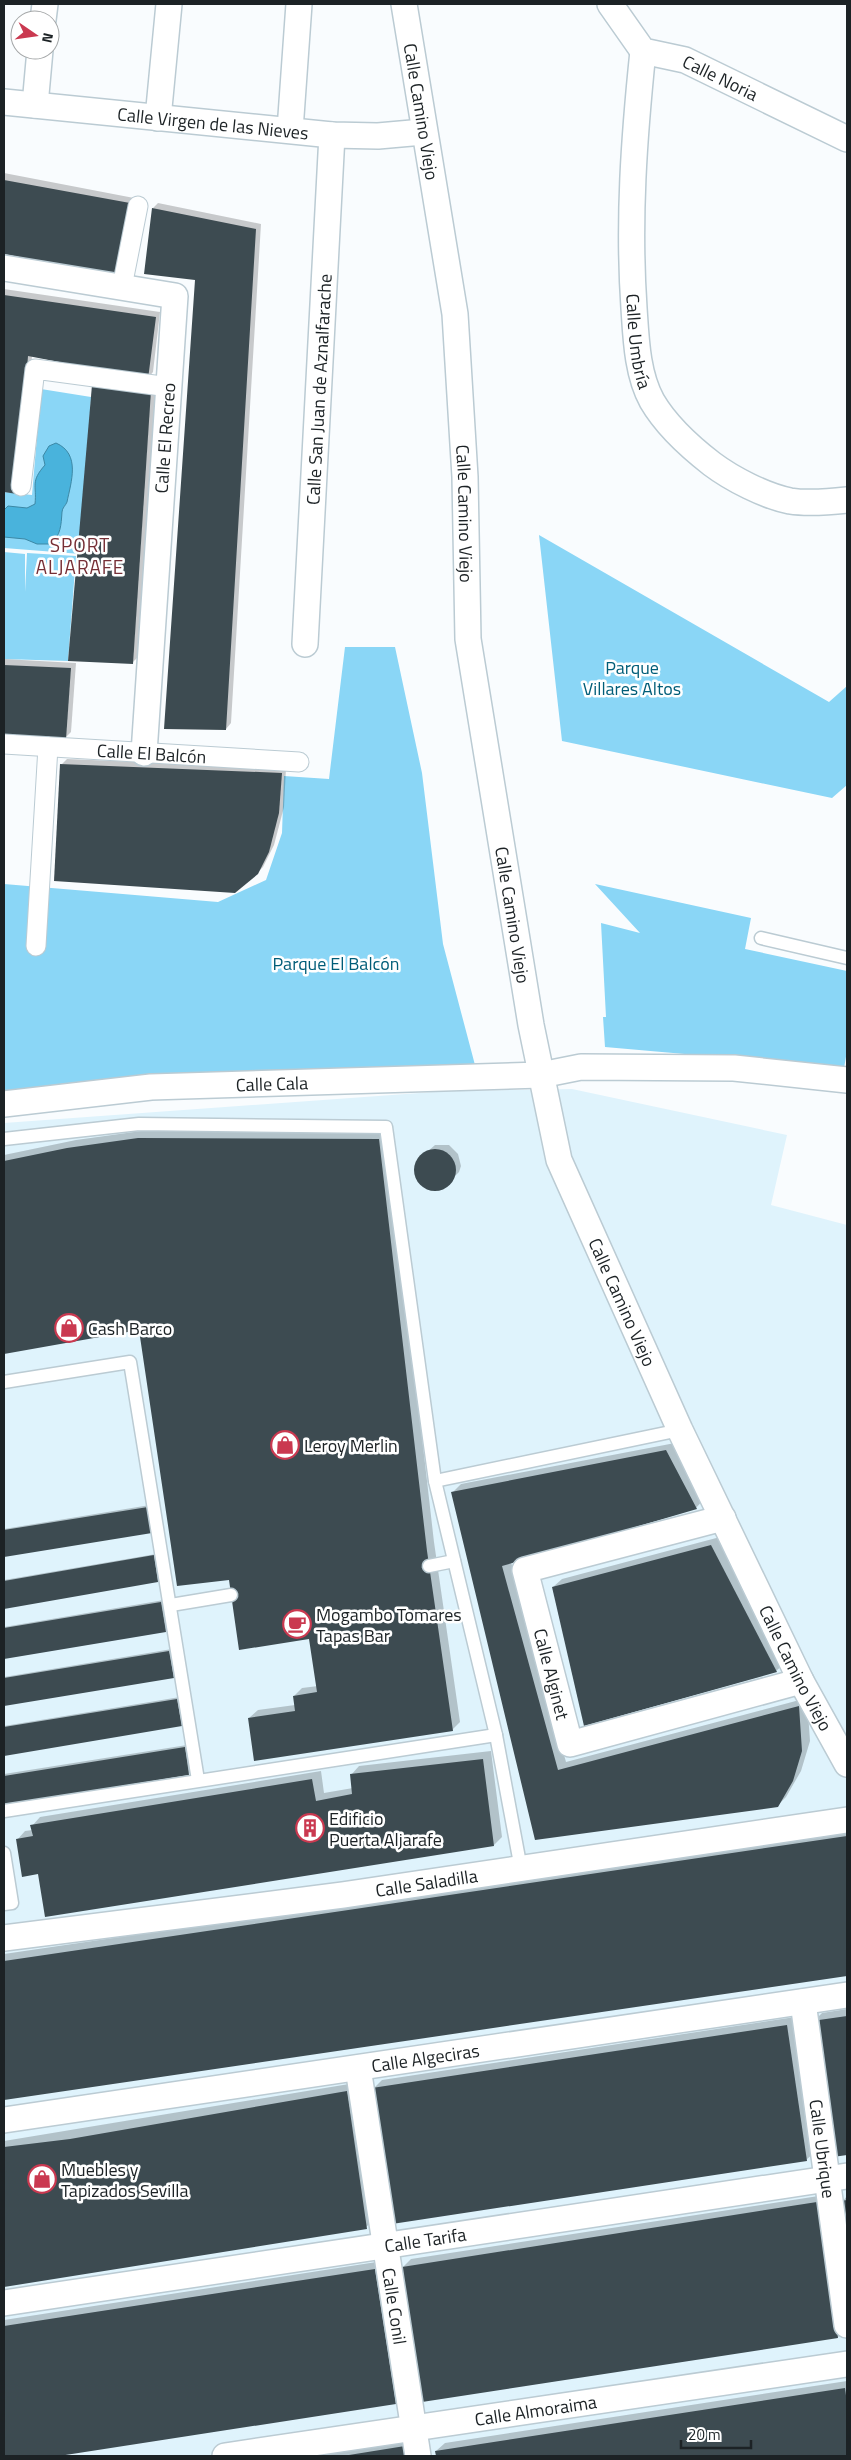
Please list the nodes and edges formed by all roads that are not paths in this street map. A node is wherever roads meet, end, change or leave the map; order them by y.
1 (169, 4) edge
2 (299, 4) edge
3 (404, 4) edge
4 (610, 4) edge
5 (643, 51) junction
6 (39, 60) edge
7 (4, 102) edge
8 (35, 105) junction
9 (158, 118) junction
10 (290, 130) junction
11 (423, 132) junction
12 (332, 135) junction
13 (847, 139) edge
14 (138, 206) dead end
15 (4, 268) edge
16 (122, 287) junction
17 (169, 387) junction
18 (21, 486) dead end
19 (847, 500) edge
20 (305, 644) dead end
21 (4, 744) edge
22 (48, 747) junction
23 (144, 753) junction
24 (299, 762) dead end
25 (761, 938) dead end
26 (36, 946) dead end
27 (847, 958) edge
28 (540, 1075) junction
29 (847, 1080) edge
30 (4, 1104) edge
31 (4, 1139) edge
32 (4, 1382) edge
33 (680, 1430) junction
34 (435, 1481) junction
35 (723, 1518) junction
36 (454, 1561) junction
37 (429, 1566) dead end
38 (231, 1595) dead end
39 (171, 1605) junction
40 (801, 1681) junction
41 (496, 1736) junction
42 (847, 1764) edge
43 (198, 1780) junction
44 (4, 1811) edge
45 (847, 1820) edge
46 (4, 1853) edge
47 (521, 1869) junction
48 (4, 1904) edge
49 (4, 1938) edge
50 (847, 1995) edge
51 (803, 2002) junction
52 (358, 2068) junction
53 (4, 2120) edge
54 (837, 2178) edge
55 (385, 2246) junction
56 (4, 2303) edge
57 (847, 2325) edge
58 (847, 2364) edge
59 (413, 2427) junction
60 (225, 2456) edge
61 (418, 2456) edge

1 - 9 street
2 - 10 street
3 - 11 street, Calle Camino Viejo
4 - 5 street
5 - 13 street, Calle Noria
5 - 19 street, Calle Umbría
6 - 8 street
7 - 8 street, Calle Virgen de las Nieves
8 - 9 street, Calle Virgen de las Nieves
9 - 10 street, Calle Virgen de las Nieves
10 - 12 street, Calle Virgen de las Nieves
11 - 12 street, Calle Virgen de las Nieves
11 - 28 street, Calle Camino Viejo
12 - 20 street, Calle San Juan de Aznalfarache
14 - 16 street
15 - 16 street, Calle El Recreo
16 - 17 street, Calle El Recreo
17 - 18 street
17 - 23 street, Calle El Recreo
21 - 22 street, Calle El Balcón
22 - 23 street, Calle El Balcón
22 - 26 street
23 - 24 street, Calle El Balcón
25 - 27 lane
28 - 29 street, Calle Cala
28 - 30 street, Calle Cala
28 - 33 street, Calle Camino Viejo
31 - 34 lane
32 - 39 lane
33 - 34 lane
33 - 35 street, Calle Camino Viejo
34 - 36 lane
35 - 40 street, Calle Camino Viejo
35 - 40 street, Calle Alginet
36 - 37 lane
36 - 41 lane
38 - 39 lane
39 - 43 lane
40 - 42 street, Calle Camino Viejo
41 - 43 lane
41 - 47 lane
43 - 44 lane
45 - 47 street, Calle Saladilla
46 - 48 lane
47 - 49 street, Calle Saladilla
50 - 51 street, Calle Algeciras
51 - 52 street, Calle Algeciras
51 - 54 street, Calle Ubrique
52 - 53 street, Calle Algeciras
52 - 55 street, Calle Conil
54 - 55 street, Calle Tarifa
54 - 57 street, Calle Ubrique
55 - 56 street, Calle Tarifa
55 - 59 street, Calle Conil
58 - 59 street, Calle Almoraima
59 - 60 street, Calle Almoraima
59 - 61 street, Calle Conil

